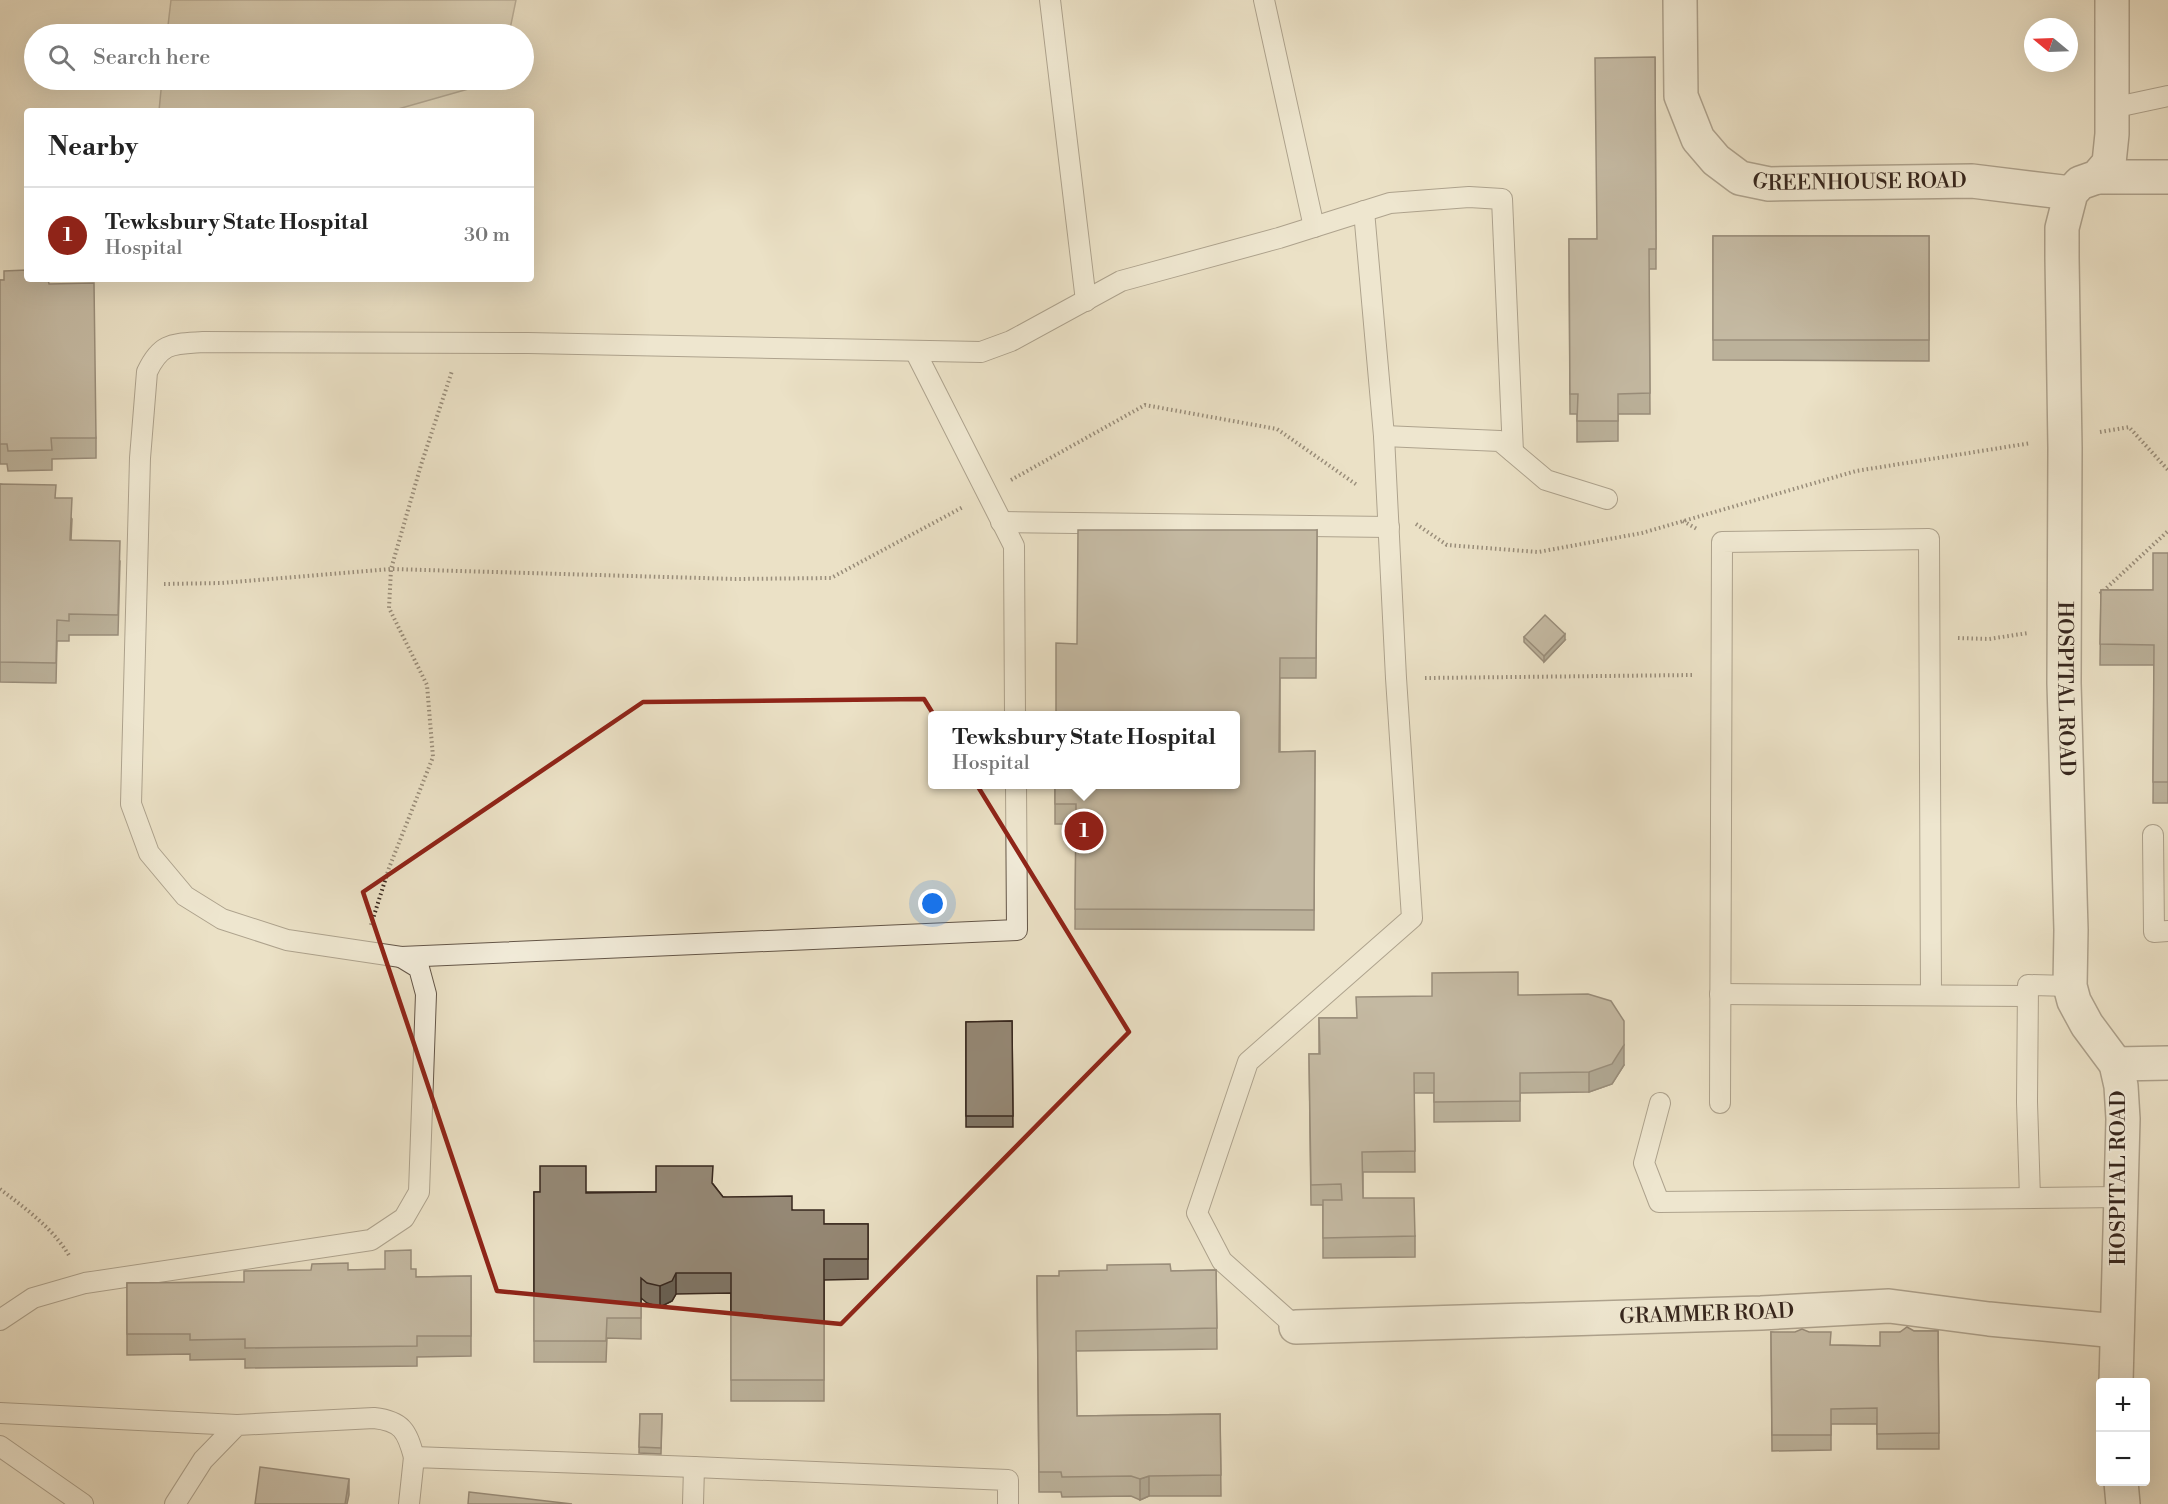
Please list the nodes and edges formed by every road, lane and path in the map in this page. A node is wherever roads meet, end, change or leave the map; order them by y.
1 (1050, 0) edge
2 (1264, 0) edge
3 (1680, 0) edge
4 (2112, 0) edge
5 (2168, 96) edge
6 (2112, 108) junction
7 (2168, 177) edge
8 (2084, 185) junction
9 (1364, 211) junction
10 (1314, 227) junction
11 (1086, 301) junction
12 (462, 342) junction
13 (915, 351) junction
14 (1384, 436) junction
15 (1513, 452) junction
16 (1607, 499) dead end
17 (1001, 522) junction
18 (1389, 528) junction
19 (1721, 675) junction
20 (1396, 678) junction
21 (1015, 711) edge
22 (1016, 789) edge
23 (2153, 836) dead end
24 (2168, 931) edge
25 (363, 951) junction
26 (401, 957) junction
27 (2070, 986) junction
28 (1720, 993) junction
29 (1931, 995) junction
30 (2027, 996) junction
31 (2168, 1063) edge
32 (2116, 1064) junction
33 (1660, 1103) dead end
34 (1720, 1103) dead end
35 (0, 1189) edge
36 (2121, 1197) junction
37 (2030, 1198) junction
38 (85, 1282) junction
39 (0, 1320) edge
40 (1296, 1327) joint
41 (2118, 1331) junction
42 (2116, 1378) edge
43 (0, 1413) edge
44 (237, 1425) junction
45 (0, 1446) edge
46 (414, 1457) junction
47 (694, 1467) junction
48 (2121, 1486) edge
49 (82, 1504) edge
50 (175, 1504) edge
51 (409, 1504) edge
52 (693, 1504) edge
53 (1008, 1504) edge
54 (2123, 1504) edge

1 - 11 lane
2 - 10 lane
3 - 8 street, GREENHOUSE ROAD
4 - 6 street, HOSPITAL ROAD
5 - 6 lane
6 - 8 street, HOSPITAL ROAD
7 - 8 street, GREENHOUSE ROAD
8 - 27 street, HOSPITAL ROAD
9 - 10 lane
9 - 14 lane
9 - 15 lane
10 - 11 lane
11 - 13 lane
12 - 13 lane
12 - 25 path
12 - 25 lane
13 - 17 lane
14 - 15 lane
14 - 18 lane
15 - 16 lane
17 - 18 lane
17 - 21 lane
18 - 20 lane
19 - 20 path
19 - 28 lane
19 - 29 lane
20 - 40 lane
22 - 26 lane
23 - 24 lane
25 - 26 lane
26 - 38 lane
27 - 30 lane
27 - 32 street, HOSPITAL ROAD
28 - 29 lane
28 - 34 lane
29 - 30 lane
30 - 37 lane
31 - 32 street
32 - 36 street, HOSPITAL ROAD
33 - 37 lane
35 - 38 path
36 - 37 lane
36 - 41 street, HOSPITAL ROAD
38 - 39 lane
40 - 41 street, GRAMMER ROAD
41 - 42 street, HOSPITAL ROAD
43 - 44 lane
44 - 46 lane
44 - 50 lane
45 - 49 lane
46 - 47 lane
46 - 51 lane
47 - 52 lane
47 - 53 lane
48 - 54 street

